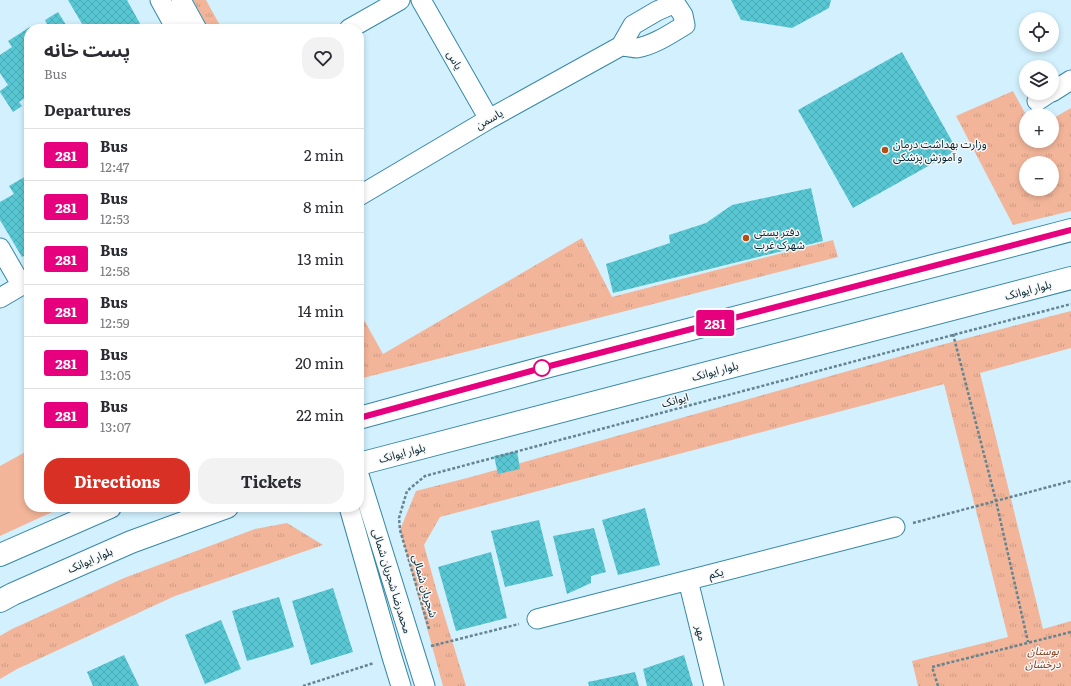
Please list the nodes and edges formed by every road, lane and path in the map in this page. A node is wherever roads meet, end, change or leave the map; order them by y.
1 (160, 0) edge
2 (180, 0) edge
3 (400, 0) edge
4 (421, 0) edge
5 (173, 24) edge
6 (193, 24) edge
7 (358, 24) edge
8 (621, 46) dead end
9 (1071, 80) edge
10 (1059, 87) edge
11 (489, 119) junction
12 (364, 193) edge
13 (1071, 230) edge
14 (0, 248) edge
15 (1071, 278) edge
16 (24, 282) edge
17 (24, 283) edge
18 (1, 294) edge
19 (1071, 304) edge
20 (948, 310) junction
21 (953, 335) junction
22 (364, 417) edge
23 (364, 463) edge
24 (1071, 481) edge
25 (364, 491) edge
26 (407, 491) joint
27 (996, 501) junction
28 (99, 512) edge
29 (212, 512) edge
30 (350, 512) edge
31 (895, 528) joint
32 (0, 556) edge
33 (688, 580) junction
34 (0, 601) edge
35 (537, 619) joint
36 (430, 631) dead end
37 (1071, 632) edge
38 (432, 638) dead end
39 (1028, 642) junction
40 (434, 646) junction
41 (414, 651) junction
42 (392, 657) junction
43 (303, 686) edge
44 (401, 686) edge
45 (425, 686) edge
46 (714, 686) edge
47 (938, 686) edge

1 - 5 street
2 - 6 street
3 - 7 street
4 - 11 street, یاس
8 - 11 street, یاسمن
9 - 10 street
11 - 12 street, یاسمن
13 - 22 main road
14 - 16 street
15 - 20 main road, بلوار ایوانک
17 - 18 street
19 - 21 path, ایوانک
20 - 21 path
20 - 23 main road, بلوار ایوانک
21 - 26 path, ایوانک
21 - 27 path
24 - 27 path
25 - 41 street, محمدرضا شجریان شمالی
26 - 36 path, شجریان شمالی
27 - 31 path
27 - 39 path
28 - 32 main road
29 - 34 main road, بلوار ایوانک
30 - 42 street, محمدرضا شجریان شمالی
31 - 33 street, یکم
33 - 35 street, یکم
33 - 46 street, مهر
35 - 40 path
37 - 39 path
38 - 40 path
39 - 47 path
40 - 41 path
41 - 45 street, محمدرضا شجریان شمالی
42 - 43 path
42 - 44 street, محمدرضا شجریان شمالی

